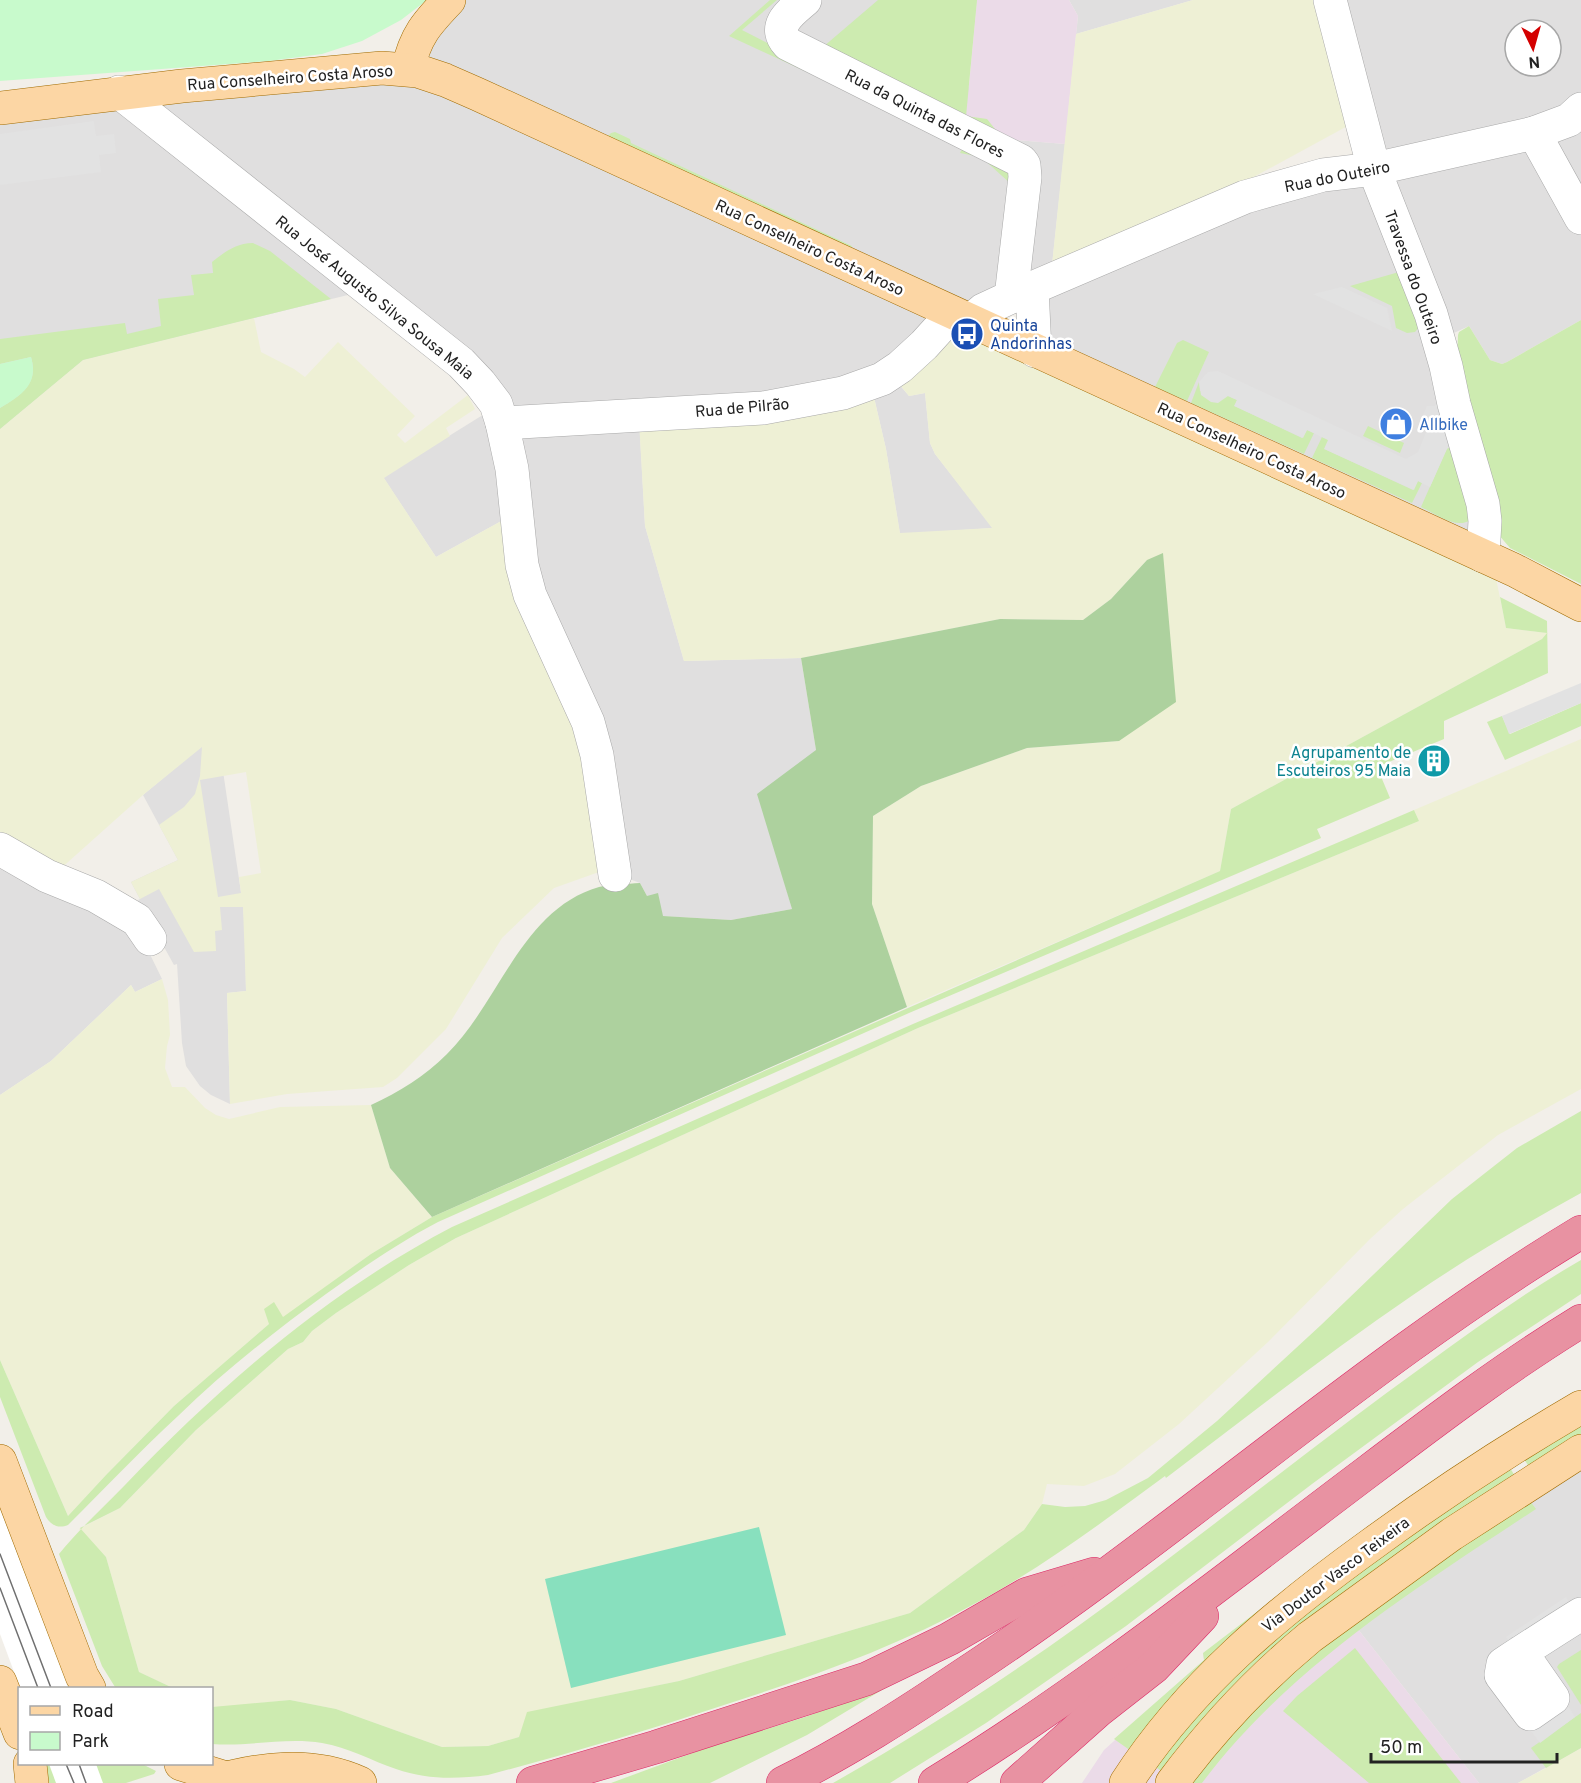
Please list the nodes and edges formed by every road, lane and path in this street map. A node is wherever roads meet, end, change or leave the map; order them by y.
1 (449, 0) edge
2 (805, 0) edge
3 (1330, 0) edge
4 (408, 69) junction
5 (119, 92) junction
6 (0, 108) edge
7 (1581, 109) edge
8 (1534, 133) junction
9 (1374, 169) junction
10 (1581, 218) edge
11 (1021, 293) junction
12 (961, 317) junction
13 (1035, 351) junction
14 (502, 423) junction
15 (1483, 556) junction
16 (1581, 605) edge
17 (0, 849) edge
18 (615, 875) dead end
19 (150, 939) dead end
20 (1581, 1232) edge
21 (1581, 1321) edge
22 (1581, 1407) edge
23 (1581, 1451) edge
24 (0, 1461) edge
25 (1266, 1548) junction
26 (1116, 1568) junction
27 (1581, 1614) edge
28 (1521, 1652) dead end
29 (0, 1682) edge
30 (88, 1687) edge
31 (18, 1728) edge
32 (30, 1765) edge
33 (183, 1765) edge
34 (218, 1780) edge
35 (32, 1783) edge
36 (360, 1783) edge
37 (533, 1783) edge
38 (783, 1783) edge
39 (935, 1783) edge
40 (1017, 1783) edge
41 (1126, 1783) edge
42 (1172, 1783) edge

1 - 4 main road
2 - 11 street, Rua da Quinta das Flores
3 - 9 street, Travessa do Outeiro
4 - 5 main road, Rua Conselheiro Costa Aroso
4 - 12 main road, Rua Conselheiro Costa Aroso
5 - 6 main road, Rua Conselheiro Costa Aroso
5 - 14 street, Rua José Augusto Silva Sousa Maia
7 - 8 street, Rua do Outeiro
8 - 9 street, Rua do Outeiro
8 - 10 street
9 - 11 street, Rua do Outeiro
9 - 15 street, Travessa do Outeiro
11 - 12 street, Rua do Outeiro
11 - 13 street
12 - 13 main road, Rua Conselheiro Costa Aroso
12 - 14 street, Rua de Pilrão
13 - 15 main road, Rua Conselheiro Costa Aroso
14 - 18 street, Rua José Augusto Silva Sousa Maia
15 - 16 main road, Rua Conselheiro Costa Aroso
17 - 19 street
20 - 26 highway
21 - 25 highway
22 - 41 main road, Via Doutor Vasco Teixeira
23 - 42 main road
24 - 30 main road
25 - 39 highway
25 - 40 highway
26 - 37 highway
26 - 38 highway
27 - 28 street
29 - 31 main road
32 - 35 main road
33 - 34 main road
34 - 36 main road

